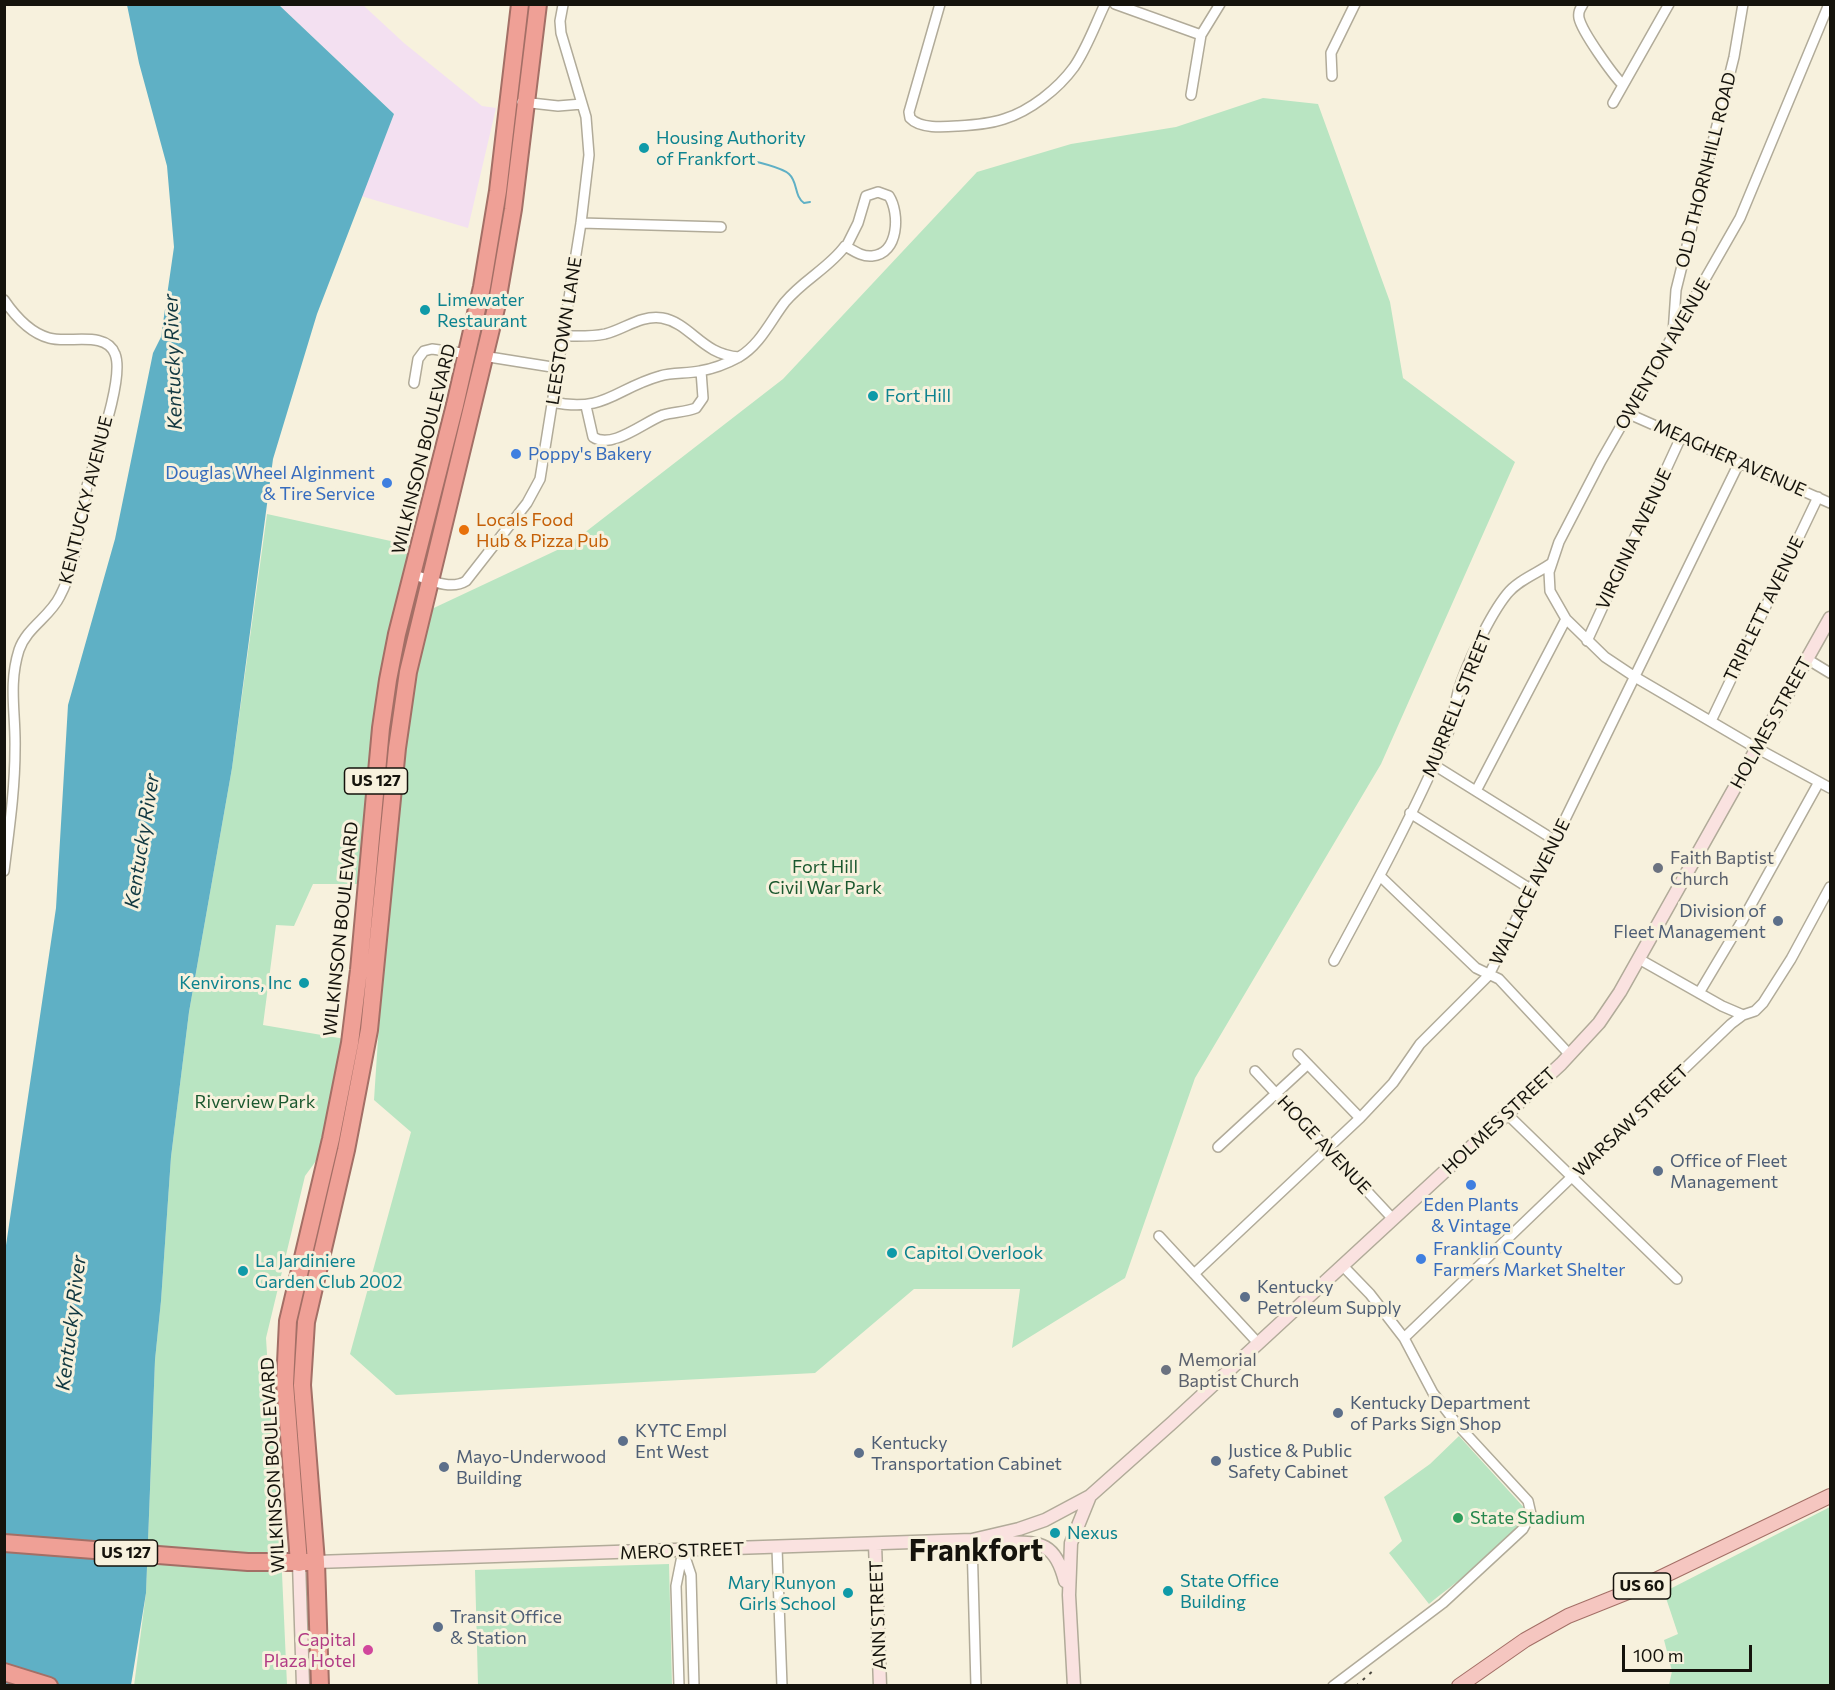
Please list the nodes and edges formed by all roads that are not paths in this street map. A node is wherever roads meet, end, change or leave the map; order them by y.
1 (520, 4) edge
2 (538, 4) edge
3 (940, 4) edge
4 (1105, 4) edge
5 (1116, 4) edge
6 (1220, 4) edge
7 (1355, 4) edge
8 (1583, 4) edge
9 (1669, 4) edge
10 (1743, 4) edge
11 (1829, 4) edge
12 (563, 5) edge
13 (1827, 17) edge
14 (1201, 35) junction
15 (1332, 76) dead end
16 (1623, 85) junction
17 (1191, 94) dead end
18 (509, 101) junction
19 (526, 103) junction
20 (1613, 103) dead end
21 (582, 104) junction
22 (581, 223) junction
23 (721, 227) dead end
24 (845, 246) junction
25 (4, 300) edge
26 (563, 336) junction
27 (1673, 336) junction
28 (719, 352) junction
29 (468, 354) junction
30 (486, 356) junction
31 (739, 357) junction
32 (716, 365) junction
33 (558, 368) junction
34 (701, 371) junction
35 (414, 384) dead end
36 (552, 402) junction
37 (586, 406) junction
38 (1629, 414) junction
39 (1681, 437) junction
40 (1739, 463) junction
41 (1818, 497) junction
42 (1830, 503) edge
43 (1552, 563) junction
44 (412, 574) junction
45 (429, 580) junction
46 (1830, 618) edge
47 (1566, 620) junction
48 (1587, 641) junction
49 (1808, 659) junction
50 (1830, 673) edge
51 (1635, 677) junction
52 (1711, 721) junction
53 (1757, 748) junction
54 (1434, 765) junction
55 (1819, 782) junction
56 (1830, 788) edge
57 (1476, 791) junction
58 (1410, 813) junction
59 (1556, 841) junction
60 (4, 871) edge
61 (1380, 876) junction
62 (1830, 886) edge
63 (1532, 890) junction
64 (1639, 959) junction
65 (1334, 961) dead end
66 (1489, 975) junction
67 (1699, 993) junction
68 (1743, 1015) junction
69 (1298, 1054) dead end
70 (1570, 1055) junction
71 (1308, 1064) junction
72 (1255, 1071) dead end
73 (1276, 1094) junction
74 (1507, 1114) junction
75 (1360, 1118) junction
76 (1218, 1147) dead end
77 (1327, 1149) junction
78 (1572, 1178) junction
79 (1393, 1219) junction
80 (1159, 1236) dead end
81 (1342, 1265) junction
82 (1194, 1274) junction
83 (1677, 1279) dead end
84 (1404, 1338) junction
85 (1258, 1343) junction
86 (1090, 1496) junction
87 (1830, 1496) edge
88 (1045, 1520) joint
89 (972, 1540) junction
90 (4, 1543) edge
91 (875, 1544) junction
92 (777, 1548) junction
93 (683, 1551) junction
94 (316, 1562) junction
95 (299, 1563) junction
96 (1069, 1595) junction
97 (4, 1671) edge
98 (49, 1686) edge
99 (303, 1686) edge
100 (320, 1686) edge
101 (679, 1686) edge
102 (694, 1686) edge
103 (782, 1686) edge
104 (880, 1686) edge
105 (976, 1686) edge
106 (1074, 1686) edge
107 (1333, 1686) edge
108 (1459, 1686) edge

1 - 18 highway, WILKINSON BOULEVARD / US 127
2 - 19 highway, WILKINSON BOULEVARD / US 127
3 - 4 street
5 - 14 street
6 - 14 street
7 - 15 street
8 - 16 street
9 - 16 street
10 - 27 street, OLD THORNHILL ROAD
11 - 13 street, OWENTON AVENUE
12 - 21 street, LEESTOWN LANE
13 - 27 street, OWENTON AVENUE
14 - 17 street
16 - 20 street
18 - 19 street
18 - 29 highway, WILKINSON BOULEVARD / US 127
19 - 21 street
19 - 30 highway, WILKINSON BOULEVARD / US 127
21 - 22 street, LEESTOWN LANE
22 - 23 street
22 - 26 street, LEESTOWN LANE
24 - 24 street
24 - 31 street
25 - 60 street, KENTUCKY AVENUE
26 - 28 street
26 - 33 street, LEESTOWN LANE
27 - 38 street, OWENTON AVENUE
28 - 31 street
28 - 32 street
29 - 30 street
29 - 35 street
29 - 44 highway, WILKINSON BOULEVARD / US 127
30 - 33 street
30 - 45 highway, WILKINSON BOULEVARD / US 127
31 - 32 street
32 - 34 street
33 - 36 street, LEESTOWN LANE
34 - 37 street
34 - 37 street
36 - 37 street
36 - 45 street, LEESTOWN LANE
38 - 39 street, MEAGHER AVENUE
38 - 43 street, OWENTON AVENUE
39 - 40 street, MEAGHER AVENUE
39 - 48 street, VIRGINIA AVENUE
40 - 41 street, MEAGHER AVENUE
40 - 51 street, WALLACE AVENUE
41 - 42 street, MEAGHER AVENUE
41 - 52 street, TRIPLETT AVENUE
43 - 47 street, OWENTON AVENUE
43 - 54 street, MURRELL STREET
44 - 45 street, LEESTOWN LANE
44 - 95 highway, WILKINSON BOULEVARD / US 127
45 - 94 highway, WILKINSON BOULEVARD / US 127
46 - 49 main road, HOLMES STREET
47 - 48 street, OWENTON AVENUE
47 - 57 street
48 - 51 street, OWENTON AVENUE
49 - 50 street
49 - 53 main road, HOLMES STREET
51 - 52 street, OWENTON AVENUE
51 - 59 street, WALLACE AVENUE
52 - 53 street, OWENTON AVENUE
53 - 55 street, OWENTON AVENUE
53 - 64 main road, HOLMES STREET
54 - 57 street
54 - 58 street, MURRELL STREET
55 - 56 street, OWENTON AVENUE
55 - 67 street
57 - 59 street
58 - 61 street, MURRELL STREET
58 - 63 street
59 - 63 street, WALLACE AVENUE
61 - 65 street, MURRELL STREET
61 - 66 street
62 - 68 street, WARSAW STREET
63 - 66 street, WALLACE AVENUE
64 - 67 street
64 - 70 main road, HOLMES STREET
66 - 70 street
66 - 75 street, WALLACE AVENUE
67 - 68 street
68 - 78 street, WARSAW STREET
69 - 71 street
70 - 74 main road, HOLMES STREET
71 - 73 street
71 - 75 street
72 - 73 street, HOGE AVENUE
73 - 76 street
73 - 77 street, HOGE AVENUE
74 - 78 street
74 - 79 main road, HOLMES STREET
75 - 77 street, WALLACE AVENUE
77 - 79 street, HOGE AVENUE
77 - 82 street, WALLACE AVENUE
78 - 83 street
78 - 84 street, WARSAW STREET
79 - 81 main road, HOLMES STREET
80 - 82 street
81 - 84 street
81 - 85 main road, HOLMES STREET
82 - 85 street
84 - 107 street
85 - 86 main road, HOLMES STREET
86 - 88 main road, HOLMES STREET
86 - 96 main road
87 - 108 main road, US 60
88 - 89 main road, MERO STREET
89 - 91 main road, MERO STREET
89 - 96 main road
89 - 105 street
90 - 95 highway, US 127
91 - 92 main road, MERO STREET
91 - 104 main road, ANN STREET
92 - 93 main road, MERO STREET
92 - 103 street
93 - 94 main road, MERO STREET
93 - 101 street
93 - 102 street
94 - 95 highway
94 - 100 highway, WILKINSON BOULEVARD / US 127
95 - 99 main road, WILKINSON BOULEVARD
96 - 106 main road
97 - 98 highway

